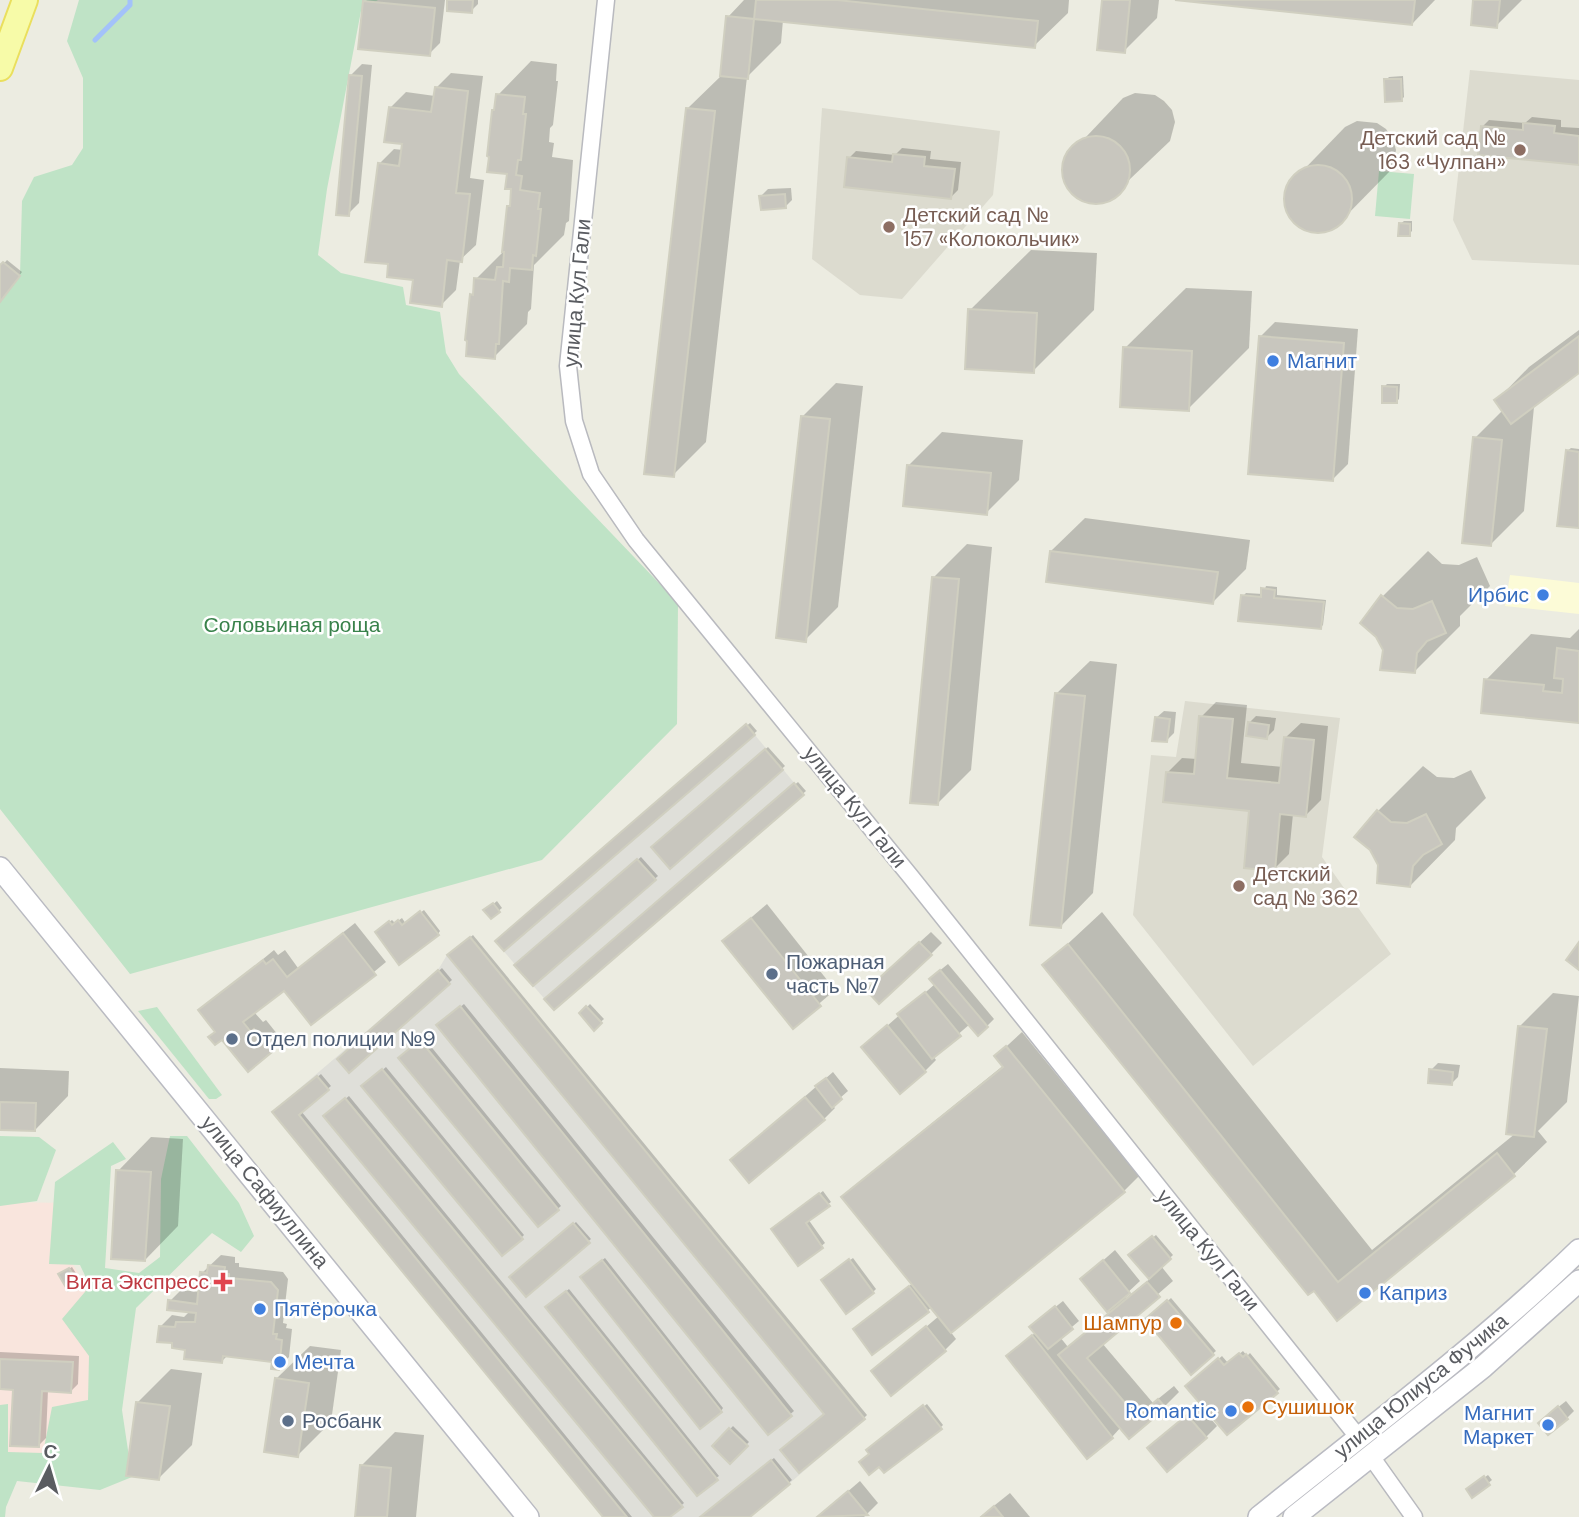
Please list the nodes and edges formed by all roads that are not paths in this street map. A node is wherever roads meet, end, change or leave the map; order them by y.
1 (25, 0) edge
2 (606, 0) edge
3 (0, 68) edge
4 (0, 868) edge
5 (1579, 1250) edge
6 (1579, 1281) edge
7 (1357, 1437) junction
8 (1370, 1455) junction
9 (528, 1517) edge
10 (1259, 1517) edge
11 (1294, 1517) edge
12 (1414, 1517) edge

1 - 3 main road
2 - 7 street, улица Кул Гали
4 - 9 street, улица Сафиуллина
5 - 7 street, улица Юлиуса Фучика
6 - 8 street, улица Юлиуса Фучика
7 - 8 street, улица Кул Гали
7 - 10 street, улица Юлиуса Фучика
8 - 11 street, улица Юлиуса Фучика
8 - 12 street, улица Кул Гали

